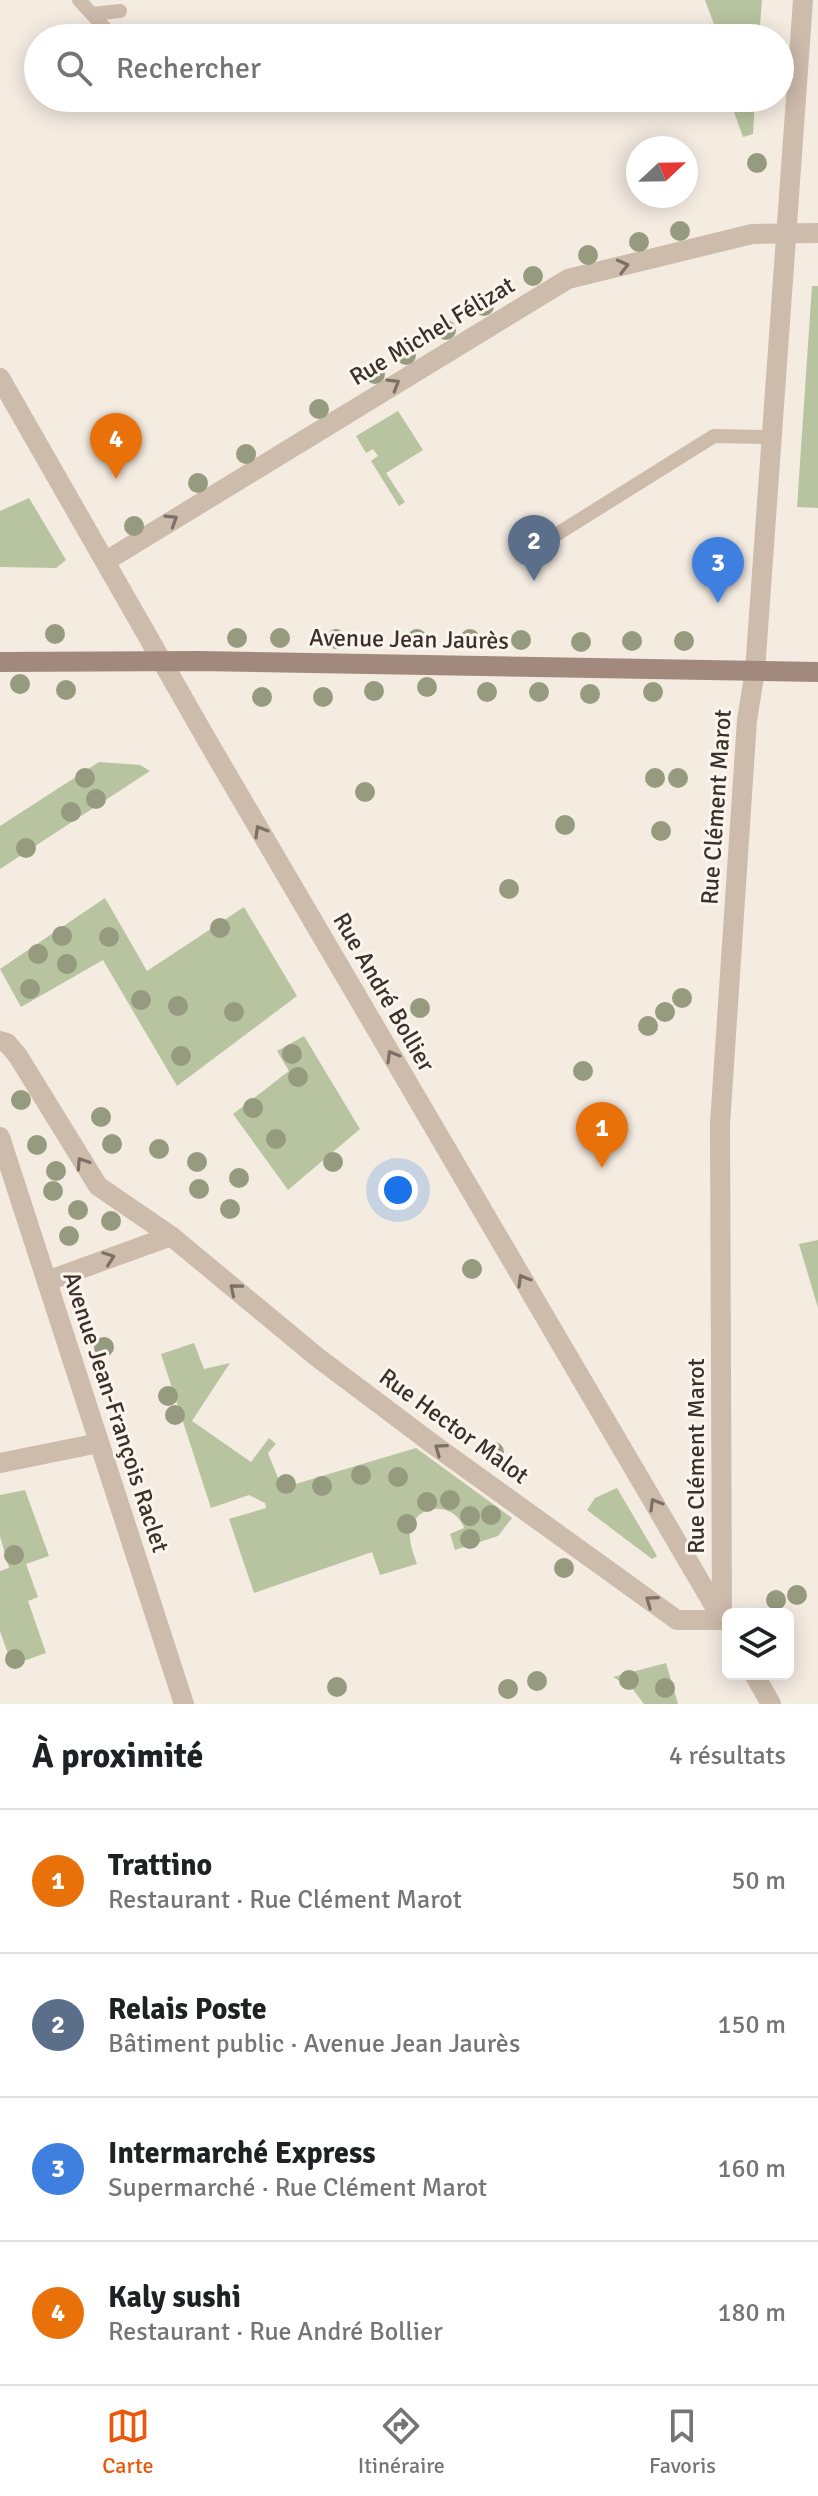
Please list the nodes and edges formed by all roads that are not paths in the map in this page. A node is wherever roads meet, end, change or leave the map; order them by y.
1 (79, 0) edge
2 (803, 0) edge
3 (120, 11) dead end
4 (92, 14) junction
5 (101, 24) edge
6 (818, 233) edge
7 (786, 234) junction
8 (0, 378) edge
9 (771, 437) junction
10 (538, 546) dead end
11 (106, 561) junction
12 (163, 661) junction
13 (0, 662) edge
14 (755, 671) junction
15 (818, 672) edge
16 (0, 1041) edge
17 (0, 1137) edge
18 (171, 1236) junction
19 (47, 1281) junction
20 (99, 1443) junction
21 (0, 1463) edge
22 (725, 1608) edge
23 (722, 1619) edge
24 (722, 1624) edge
25 (757, 1680) edge
26 (184, 1704) edge
27 (771, 1704) edge

1 - 4 lane
2 - 7 street, Rue Clément Marot
3 - 4 lane
4 - 5 lane
6 - 7 street, Rue Michel Félizat
7 - 9 street, Rue Clément Marot
11 -> 7 street, Rue Michel Félizat
8 - 11 street, Rue André Bollier
9 - 10 lane
9 - 14 street, Rue Clément Marot
11 - 12 street, Rue André Bollier
12 - 13 main road, Avenue Jean Jaurès
12 - 14 main road, Avenue Jean Jaurès
23 -> 12 street, Rue André Bollier
14 - 15 main road, Avenue Jean Jaurès
14 - 22 street, Rue Clément Marot
18 -> 16 street, Rue Hector Malot
17 - 19 street, Avenue Jean-François Raclet
19 -> 18 street
24 -> 18 street, Rue Hector Malot
19 - 20 street, Avenue Jean-François Raclet
20 - 21 street
20 - 26 street, Avenue Jean-François Raclet
25 - 27 street

